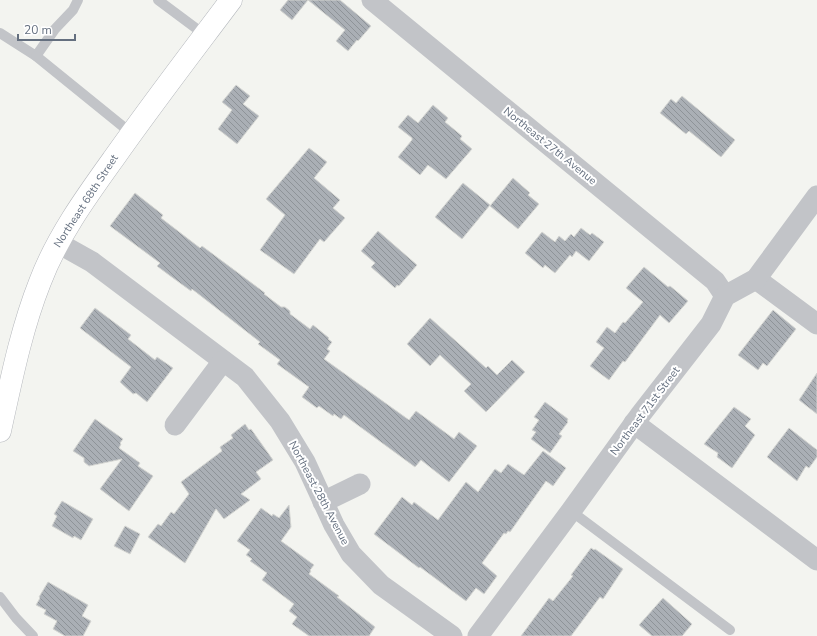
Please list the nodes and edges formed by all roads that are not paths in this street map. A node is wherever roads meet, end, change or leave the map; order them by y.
1 (78, 0) edge
2 (158, 0) edge
3 (232, 0) edge
4 (372, 0) edge
5 (0, 33) edge
6 (205, 35) junction
7 (36, 56) junction
8 (131, 134) junction
9 (817, 196) edge
10 (58, 243) junction
11 (756, 279) junction
12 (725, 296) junction
13 (817, 324) edge
14 (223, 361) junction
15 (634, 423) junction
16 (175, 425) dead end
17 (0, 431) edge
18 (360, 484) dead end
19 (323, 502) junction
20 (572, 511) junction
21 (817, 560) edge
22 (0, 597) edge
23 (730, 630) dead end
24 (33, 636) edge
25 (452, 636) edge
26 (478, 636) edge

1 - 7 lane
2 - 6 lane
3 - 6 street, Northeast 68th Street
4 - 12 street, Northeast 27th Avenue
5 - 7 lane
6 - 8 street, Northeast 68th Street
7 - 8 lane
8 - 10 street, Northeast 68th Street
9 - 11 street
10 - 14 street, Northeast 28th Avenue
10 - 17 street, Northeast 68th Street
11 - 12 street
11 - 13 street
12 - 15 street, Northeast 71st Street
14 - 16 street
14 - 19 street, Northeast 28th Avenue
15 - 20 street, Northeast 71st Street
15 - 21 street
18 - 19 street
19 - 25 street, Northeast 28th Avenue
20 - 23 lane
20 - 26 street, Northeast 71st Street
22 - 24 lane

